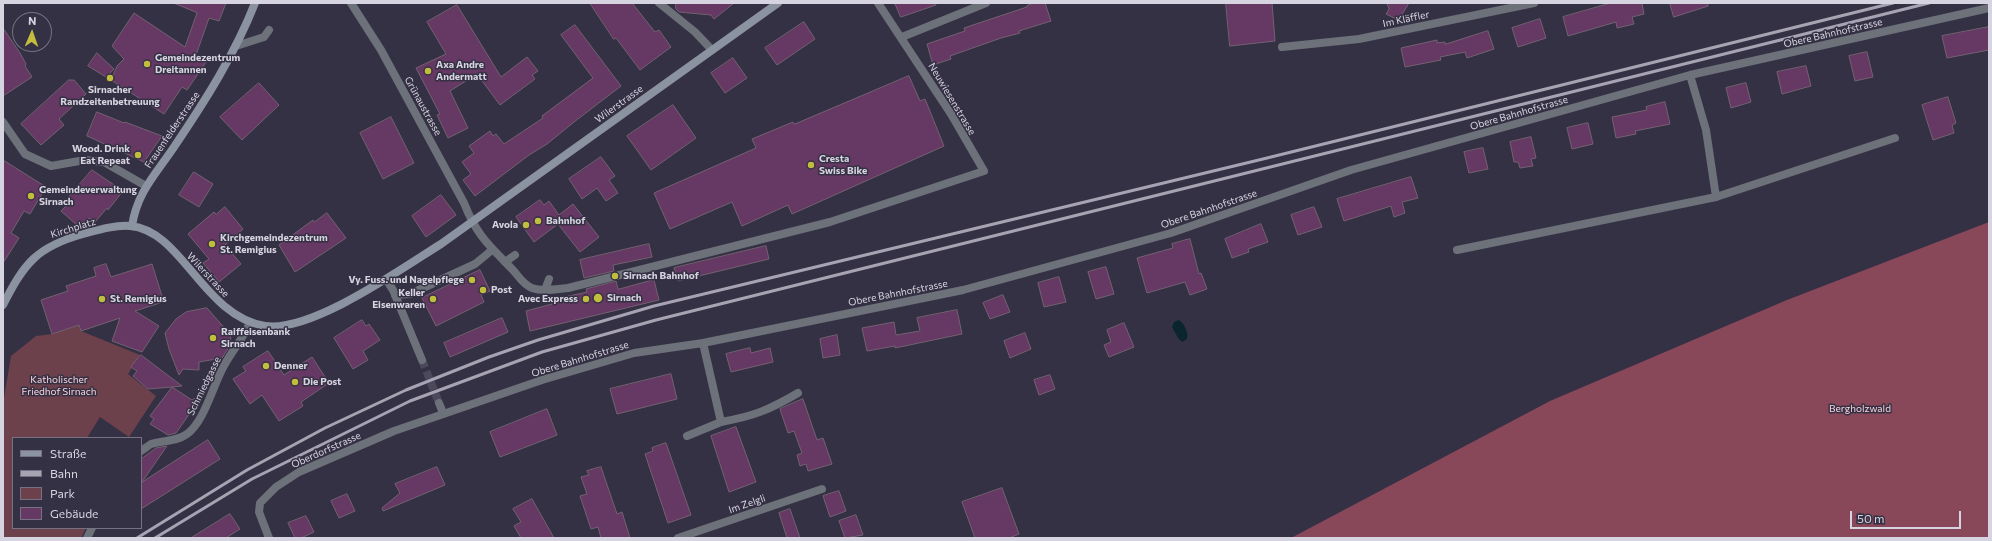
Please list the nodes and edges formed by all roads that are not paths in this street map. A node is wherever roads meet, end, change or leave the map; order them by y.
1 (255, 3) edge
2 (351, 3) edge
3 (659, 3) edge
4 (778, 3) edge
5 (878, 3) edge
6 (986, 3) edge
7 (1534, 3) edge
8 (1989, 8) edge
9 (269, 30) dead end
10 (902, 37) junction
11 (236, 46) junction
12 (1282, 47) dead end
13 (712, 50) junction
14 (1690, 75) junction
15 (3, 122) edge
16 (1895, 138) dead end
17 (146, 186) junction
18 (1716, 197) junction
19 (472, 222) junction
20 (132, 226) junction
21 (492, 250) junction
22 (1457, 250) dead end
23 (515, 256) dead end
24 (505, 262) junction
25 (386, 279) junction
26 (549, 279) dead end
27 (545, 290) junction
28 (395, 295) junction
29 (3, 305) edge
30 (250, 322) junction
31 (703, 343) junction
32 (422, 360) tunnel mouth
33 (798, 393) dead end
34 (439, 403) tunnel mouth
35 (443, 413) junction
36 (721, 422) junction
37 (687, 436) dead end
38 (142, 450) edge
39 (822, 489) dead end
40 (92, 529) edge
41 (87, 538) edge
42 (269, 538) edge
43 (678, 538) edge

1 - 11 main road, Frauenfelderstrasse
2 - 19 street, Grünaustrasse
3 - 13 street
4 - 13 main road, Wilerstrasse
5 - 10 street, Neuwiesenstrasse
6 - 10 street
7 - 12 street, Im Kläffler
8 - 14 street, Obere Bahnhofstrasse
9 - 11 street
10 - 27 street, Neuwiesenstrasse
11 - 17 main road, Frauenfelderstrasse
13 - 19 main road, Wilerstrasse
14 - 18 street
14 - 31 street, Obere Bahnhofstrasse
15 - 17 street
16 - 18 street
17 - 20 main road, Frauenfelderstrasse
18 - 22 street
19 - 21 street, Grünaustrasse
19 - 25 main road, Wilerstrasse
20 - 29 main road, Kirchplatz
20 - 30 main road, Wilerstrasse
21 - 24 street, Grünaustrasse
21 - 28 street
23 - 24 street
24 - 27 street, Grünaustrasse
25 - 28 street
25 - 30 main road, Wilerstrasse
26 - 27 street
28 - 32 street
30 - 38 street, Schmiedgasse
31 - 35 street, Obere Bahnhofstrasse
31 - 36 street
33 - 36 street
34 - 35 street
35 - 42 street, Oberdorfstrasse
36 - 37 street
39 - 43 street, Im Zelgli
40 - 41 street

